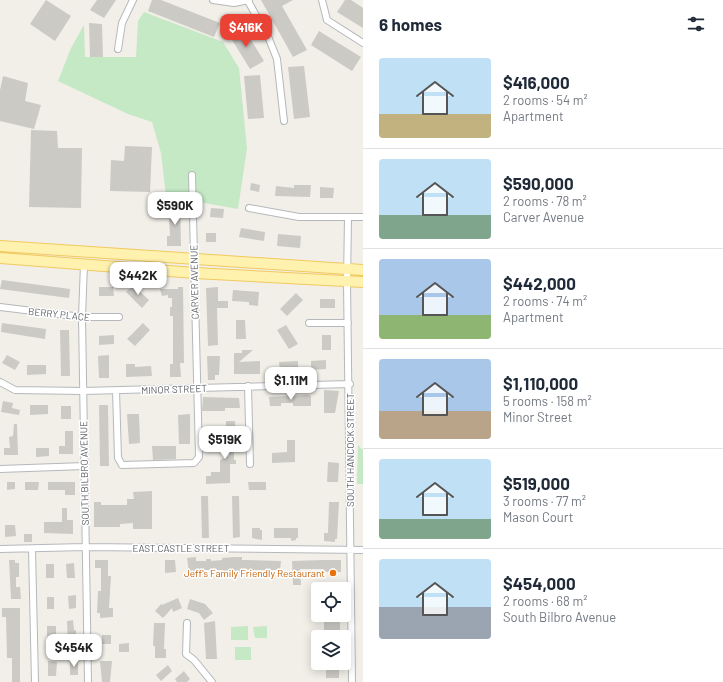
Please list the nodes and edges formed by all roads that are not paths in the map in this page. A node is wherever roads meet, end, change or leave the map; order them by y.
1 (133, 0) edge
2 (213, 0) edge
3 (249, 0) edge
4 (322, 0) edge
5 (236, 2) edge
6 (363, 43) edge
7 (118, 49) dead end
8 (284, 121) dead end
9 (192, 175) dead end
10 (249, 208) dead end
11 (363, 217) edge
12 (348, 218) junction
13 (0, 246) edge
14 (0, 258) edge
15 (194, 259) junction
16 (84, 264) junction
17 (347, 270) junction
18 (363, 270) edge
19 (195, 273) junction
20 (347, 282) junction
21 (363, 282) edge
22 (0, 307) edge
23 (82, 317) junction
24 (119, 317) dead end
25 (309, 323) dead end
26 (348, 323) junction
27 (0, 382) edge
28 (350, 384) junction
29 (248, 386) junction
30 (196, 388) junction
31 (116, 390) junction
32 (83, 391) junction
33 (250, 464) dead end
34 (85, 466) junction
35 (0, 469) edge
36 (32, 548) junction
37 (85, 548) junction
38 (0, 549) edge
39 (350, 550) junction
40 (363, 550) edge
41 (187, 623) dead end
42 (36, 682) edge
43 (88, 682) edge
44 (212, 682) edge
45 (352, 682) edge

1 - 7 street
2 - 5 street
3 - 5 street
3 - 8 street
4 - 6 street
9 - 15 street, CARVER AVENUE
10 - 12 street
11 - 12 street
12 - 17 street, SOUTH HANCOCK STREET
13 - 15 main road
14 - 16 main road
15 - 17 main road
15 - 19 street, CARVER AVENUE
16 - 19 main road
16 - 23 street, SOUTH BILBRO AVENUE
17 - 18 main road
17 - 20 street, SOUTH HANCOCK STREET
19 - 20 main road
19 - 30 street, CARVER AVENUE
20 - 21 main road
20 - 26 street, SOUTH HANCOCK STREET
22 - 23 street, BERRY PLACE
23 - 24 street, BERRY PLACE
23 - 32 street, SOUTH BILBRO AVENUE
25 - 26 street
26 - 28 street, SOUTH HANCOCK STREET
27 - 32 street, MINOR STREET
28 - 29 street, MINOR STREET
28 - 39 street, SOUTH HANCOCK STREET
29 - 30 street, MINOR STREET
29 - 33 street
30 - 31 street, MINOR STREET
30 - 31 street, CARVER AVENUE
31 - 32 street, MINOR STREET
32 - 34 street, SOUTH BILBRO AVENUE
34 - 35 street
34 - 37 street, SOUTH BILBRO AVENUE
36 - 37 street, EAST CASTLE STREET
36 - 38 street, EAST CASTLE STREET
36 - 42 street
37 - 39 street, EAST CASTLE STREET
37 - 43 street, SOUTH BILBRO AVENUE
39 - 40 street, EAST CASTLE STREET
39 - 45 street, SOUTH HANCOCK STREET
41 - 44 street

